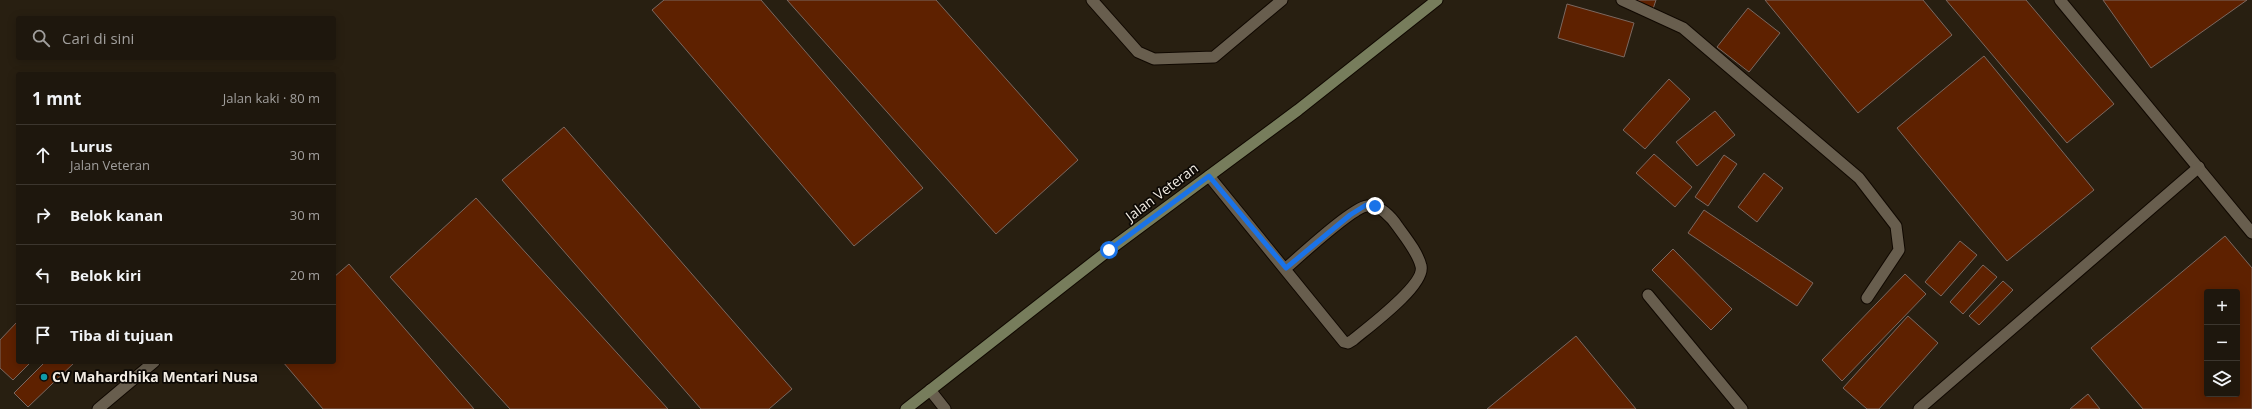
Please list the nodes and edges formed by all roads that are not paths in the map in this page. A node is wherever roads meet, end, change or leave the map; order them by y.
1 (1092, 0) edge
2 (1282, 0) edge
3 (1437, 0) edge
4 (1622, 0) edge
5 (2060, 0) edge
6 (2199, 167) junction
7 (1209, 176) junction
8 (2252, 233) edge
9 (1286, 268) junction
10 (1648, 295) dead end
11 (1867, 298) dead end
12 (152, 364) edge
13 (930, 390) junction
14 (98, 409) edge
15 (906, 409) edge
16 (945, 409) edge
17 (1742, 409) edge
18 (1919, 409) edge

1 - 2 street
3 - 7 main road, Jalan Veteran
4 - 11 street
5 - 6 street
6 - 8 street
6 - 18 street
7 - 9 street
7 - 13 main road, Jalan Veteran
9 - 9 street
10 - 17 street
12 - 14 street
13 - 15 main road, Jalan Veteran
13 - 16 street

